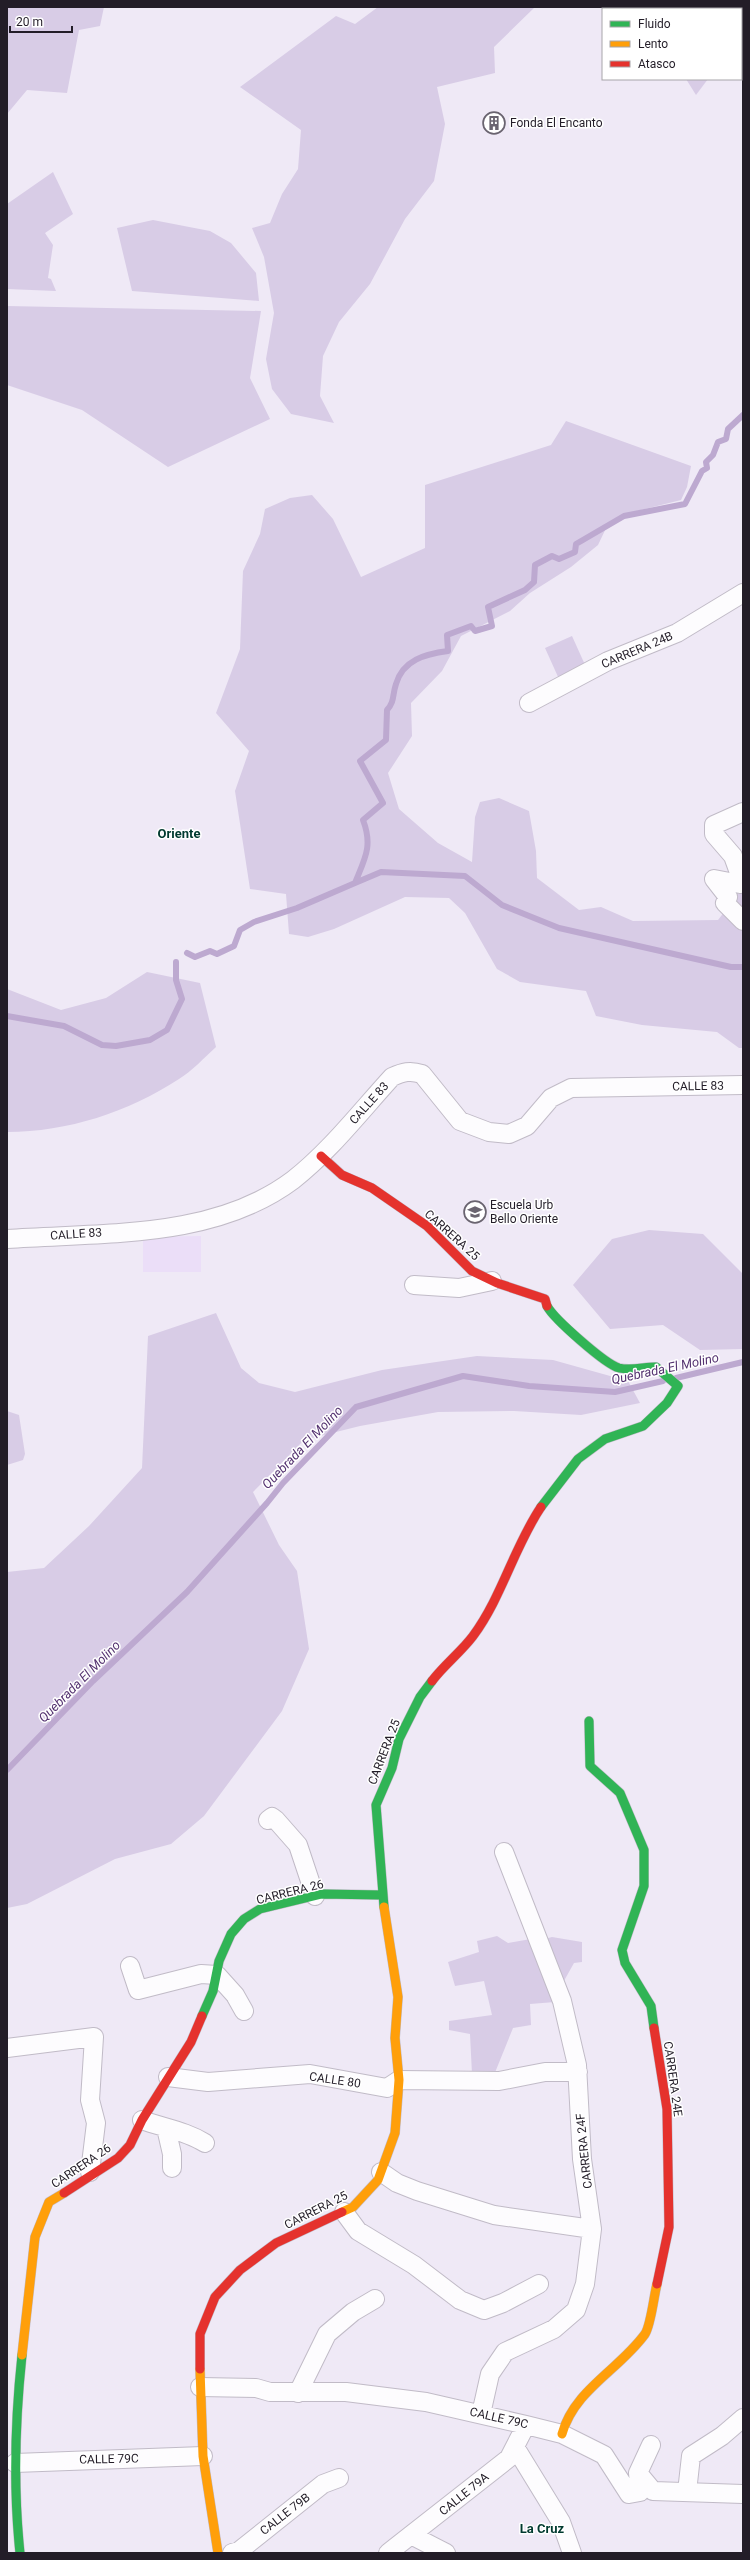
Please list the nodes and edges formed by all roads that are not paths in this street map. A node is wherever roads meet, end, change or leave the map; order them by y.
1 (743, 593) edge
2 (529, 703) dead end
3 (743, 812) edge
4 (743, 921) edge
5 (743, 1085) edge
6 (320, 1156) junction
7 (7, 1239) edge
8 (492, 1281) junction
9 (414, 1286) dead end
10 (589, 1721) dead end
11 (268, 1820) dead end
12 (504, 1852) dead end
13 (381, 1895) junction
14 (315, 1896) junction
15 (130, 1966) dead end
16 (217, 1975) junction
17 (244, 2010) dead end
18 (7, 2048) edge
19 (578, 2072) junction
20 (168, 2077) junction
21 (398, 2080) junction
22 (142, 2120) junction
23 (166, 2128) junction
24 (205, 2143) dead end
25 (172, 2168) dead end
26 (95, 2171) junction
27 (381, 2172) junction
28 (66, 2191) joint
29 (344, 2212) junction
30 (592, 2229) junction
31 (539, 2284) dead end
32 (375, 2299) dead end
33 (200, 2387) junction
34 (298, 2393) junction
35 (480, 2414) junction
36 (743, 2418) edge
37 (526, 2424) junction
38 (562, 2434) junction
39 (651, 2445) dead end
40 (515, 2447) junction
41 (203, 2456) junction
42 (15, 2463) junction
43 (638, 2473) junction
44 (339, 2478) dead end
45 (687, 2492) junction
46 (743, 2494) edge
47 (411, 2535) junction
48 (20, 2553) edge
49 (218, 2553) edge
50 (232, 2553) edge
51 (388, 2553) edge
52 (446, 2553) edge
53 (572, 2553) edge

1 - 2 street, CARRERA 24B
3 - 4 street
5 - 6 street, CALLE 83
6 - 7 street, CALLE 83
6 - 8 street, CARRERA 25
8 - 9 street
8 - 13 street, CARRERA 25
10 - 38 street, CARRERA 24E
11 - 14 street
12 - 19 street, CARRERA 24F
13 - 14 street, CARRERA 26
13 - 21 street, CARRERA 25
14 - 16 street, CARRERA 26
15 - 16 street
16 - 17 street
16 - 20 street, CARRERA 26
18 - 26 street
19 - 21 street, CALLE 80
19 - 30 street, CARRERA 24F
20 - 21 street, CALLE 80
20 - 22 street, CARRERA 26
21 - 27 street, CARRERA 25
22 - 23 street
22 - 26 street, CARRERA 26
23 - 24 street
23 - 25 street
26 - 28 street
27 - 29 street, CARRERA 25
27 - 30 street
28 - 42 street, CARRERA 26
29 - 31 street
29 - 33 street, CARRERA 25
30 - 35 street, CARRERA 24F
32 - 34 street
33 - 34 street, CALLE 79C
33 - 41 street, CARRERA 25
34 - 35 street, CALLE 79C
35 - 37 street, CALLE 79C
36 - 45 street
37 - 38 street, CALLE 79C
37 - 40 street, CALLE 79A
38 - 43 street, CALLE 79C
39 - 43 street
40 - 47 street, CALLE 79A
40 - 53 street
41 - 42 street, CALLE 79C
41 - 49 street, CARRERA 25
42 - 48 street, CARRERA 26
43 - 45 street
44 - 50 street, CALLE 79B
45 - 46 street
47 - 51 street, CALLE 79A
47 - 52 street

